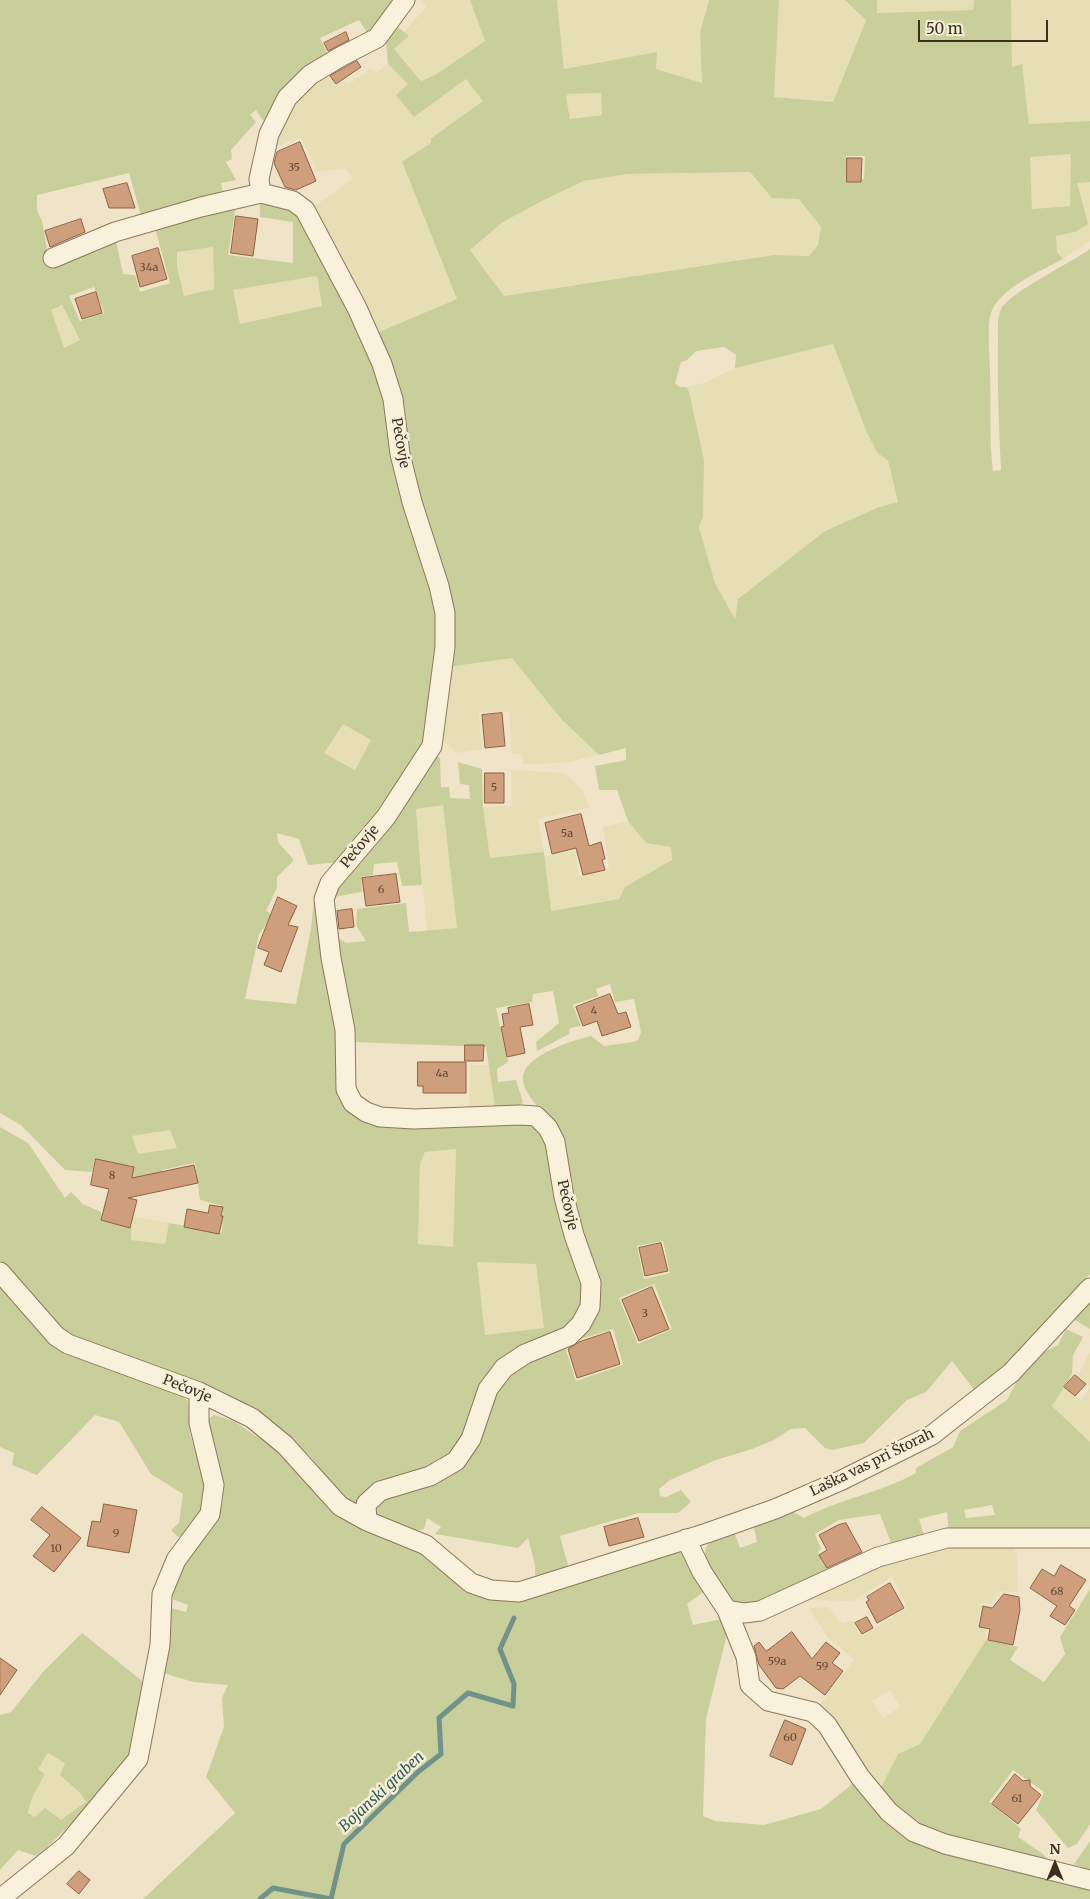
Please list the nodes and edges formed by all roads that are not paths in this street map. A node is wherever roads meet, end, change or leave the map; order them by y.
1 (405, 0) edge
2 (262, 193) junction
3 (53, 258) dead end
4 (0, 1272) edge
5 (1090, 1288) edge
6 (199, 1392) junction
7 (367, 1521) junction
8 (1090, 1538) edge
9 (686, 1539) junction
10 (727, 1610) junction
11 (1090, 1880) edge
12 (0, 1899) edge

1 - 2 street
2 - 3 street
2 - 7 street, Pečovje
4 - 6 street, Pečovje
5 - 9 street, Laška vas pri Štorah
6 - 7 street, Pečovje
6 - 12 street
7 - 9 street, Pečovje
8 - 10 street
9 - 10 street
10 - 11 street

